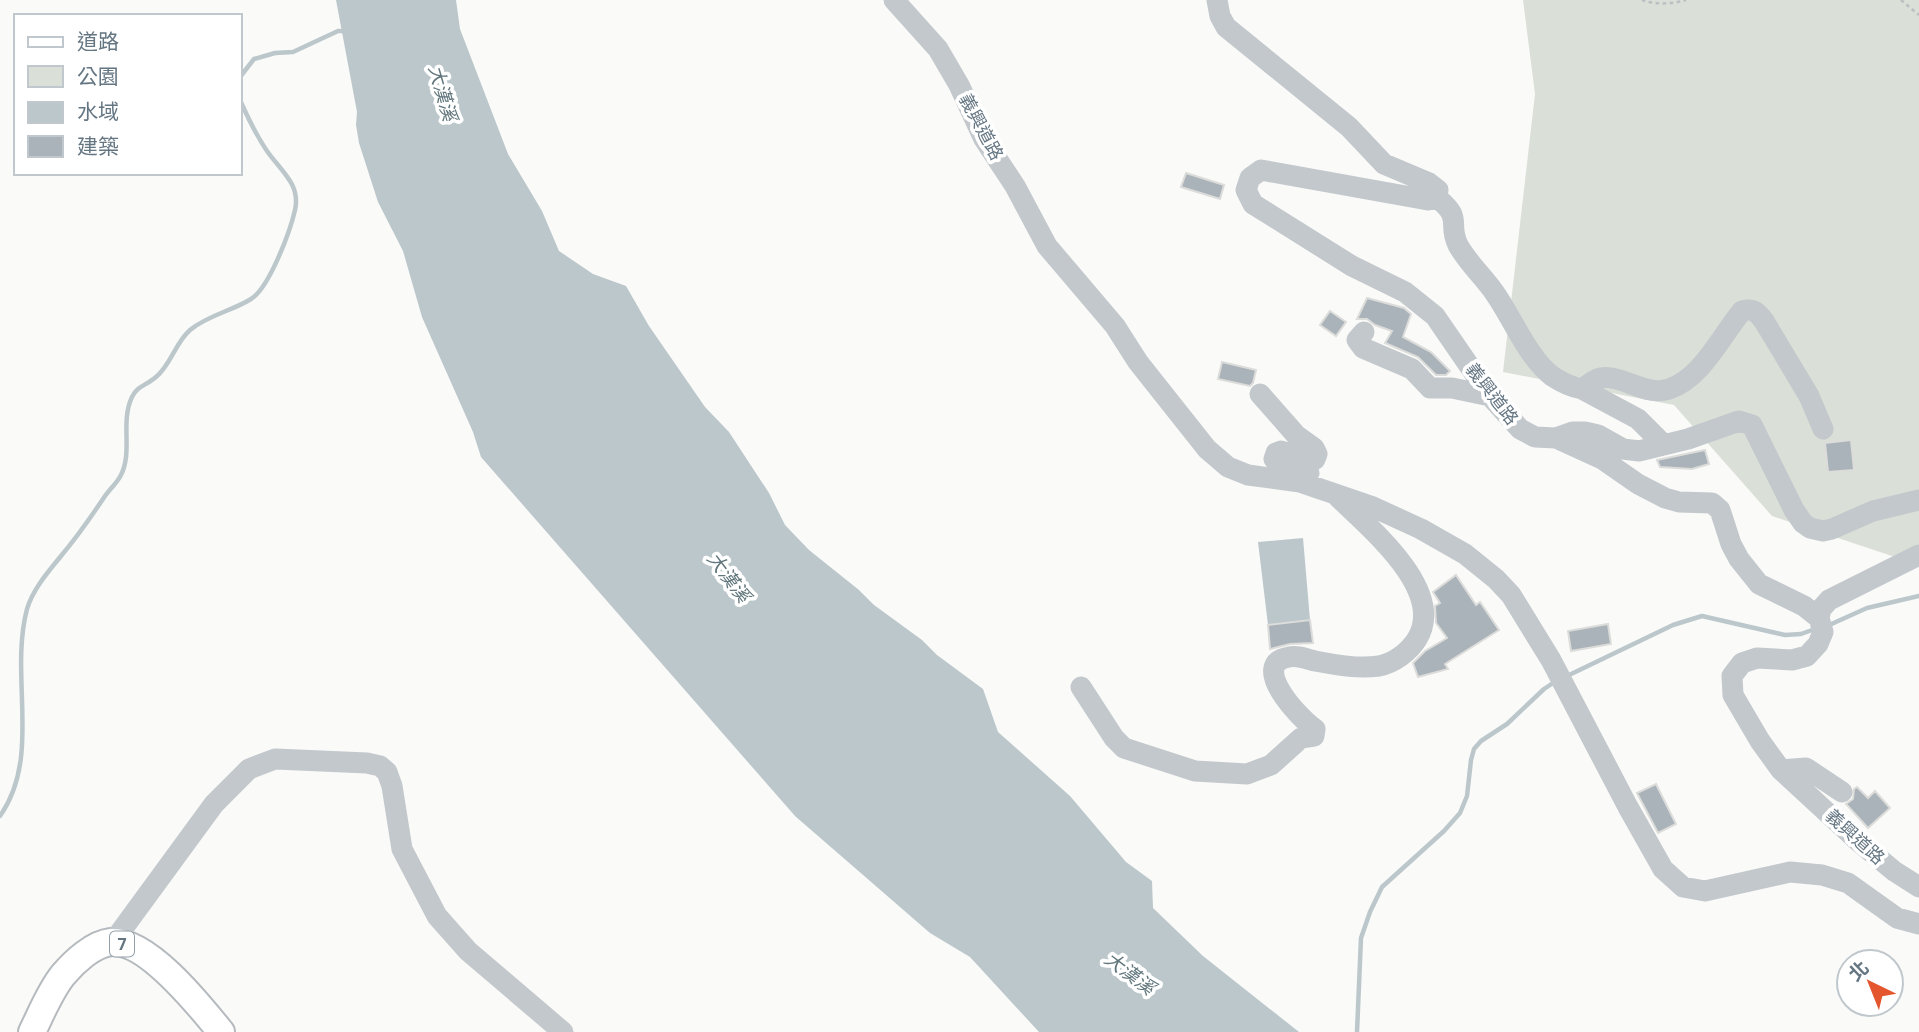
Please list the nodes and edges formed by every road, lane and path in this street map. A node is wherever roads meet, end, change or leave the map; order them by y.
1 (894, 0) edge
2 (1217, 0) edge
3 (1642, 0) edge
4 (1686, 0) edge
5 (1901, 0) edge
6 (1919, 15) edge
7 (1437, 198) junction
8 (1364, 332) dead end
9 (1582, 389) junction
10 (1260, 394) dead end
11 (1490, 396) junction
12 (1823, 429) dead end
13 (1556, 438) junction
14 (1664, 445) junction
15 (1333, 492) junction
16 (1919, 500) edge
17 (1919, 555) edge
18 (1819, 618) junction
19 (1081, 687) dead end
20 (1781, 770) junction
21 (1842, 792) dead end
22 (1919, 887) edge
23 (1916, 926) edge
24 (113, 942) junction
25 (32, 1032) edge
26 (221, 1032) edge
27 (563, 1032) edge

1 - 15 street, 義興道路
2 - 7 street
3 - 4 path
5 - 6 path
7 - 9 street
7 - 11 street, 義興道路
8 - 11 street
9 - 12 street
9 - 14 street
10 - 15 street
11 - 13 street, 義興道路
13 - 14 street
13 - 18 street, 義興道路
14 - 16 street
15 - 19 street
15 - 23 street, 義興道路
17 - 18 street
18 - 20 street, 義興道路
20 - 21 street
20 - 22 street, 義興道路
24 - 25 main road, 7
24 - 26 main road, 7
24 - 27 street

